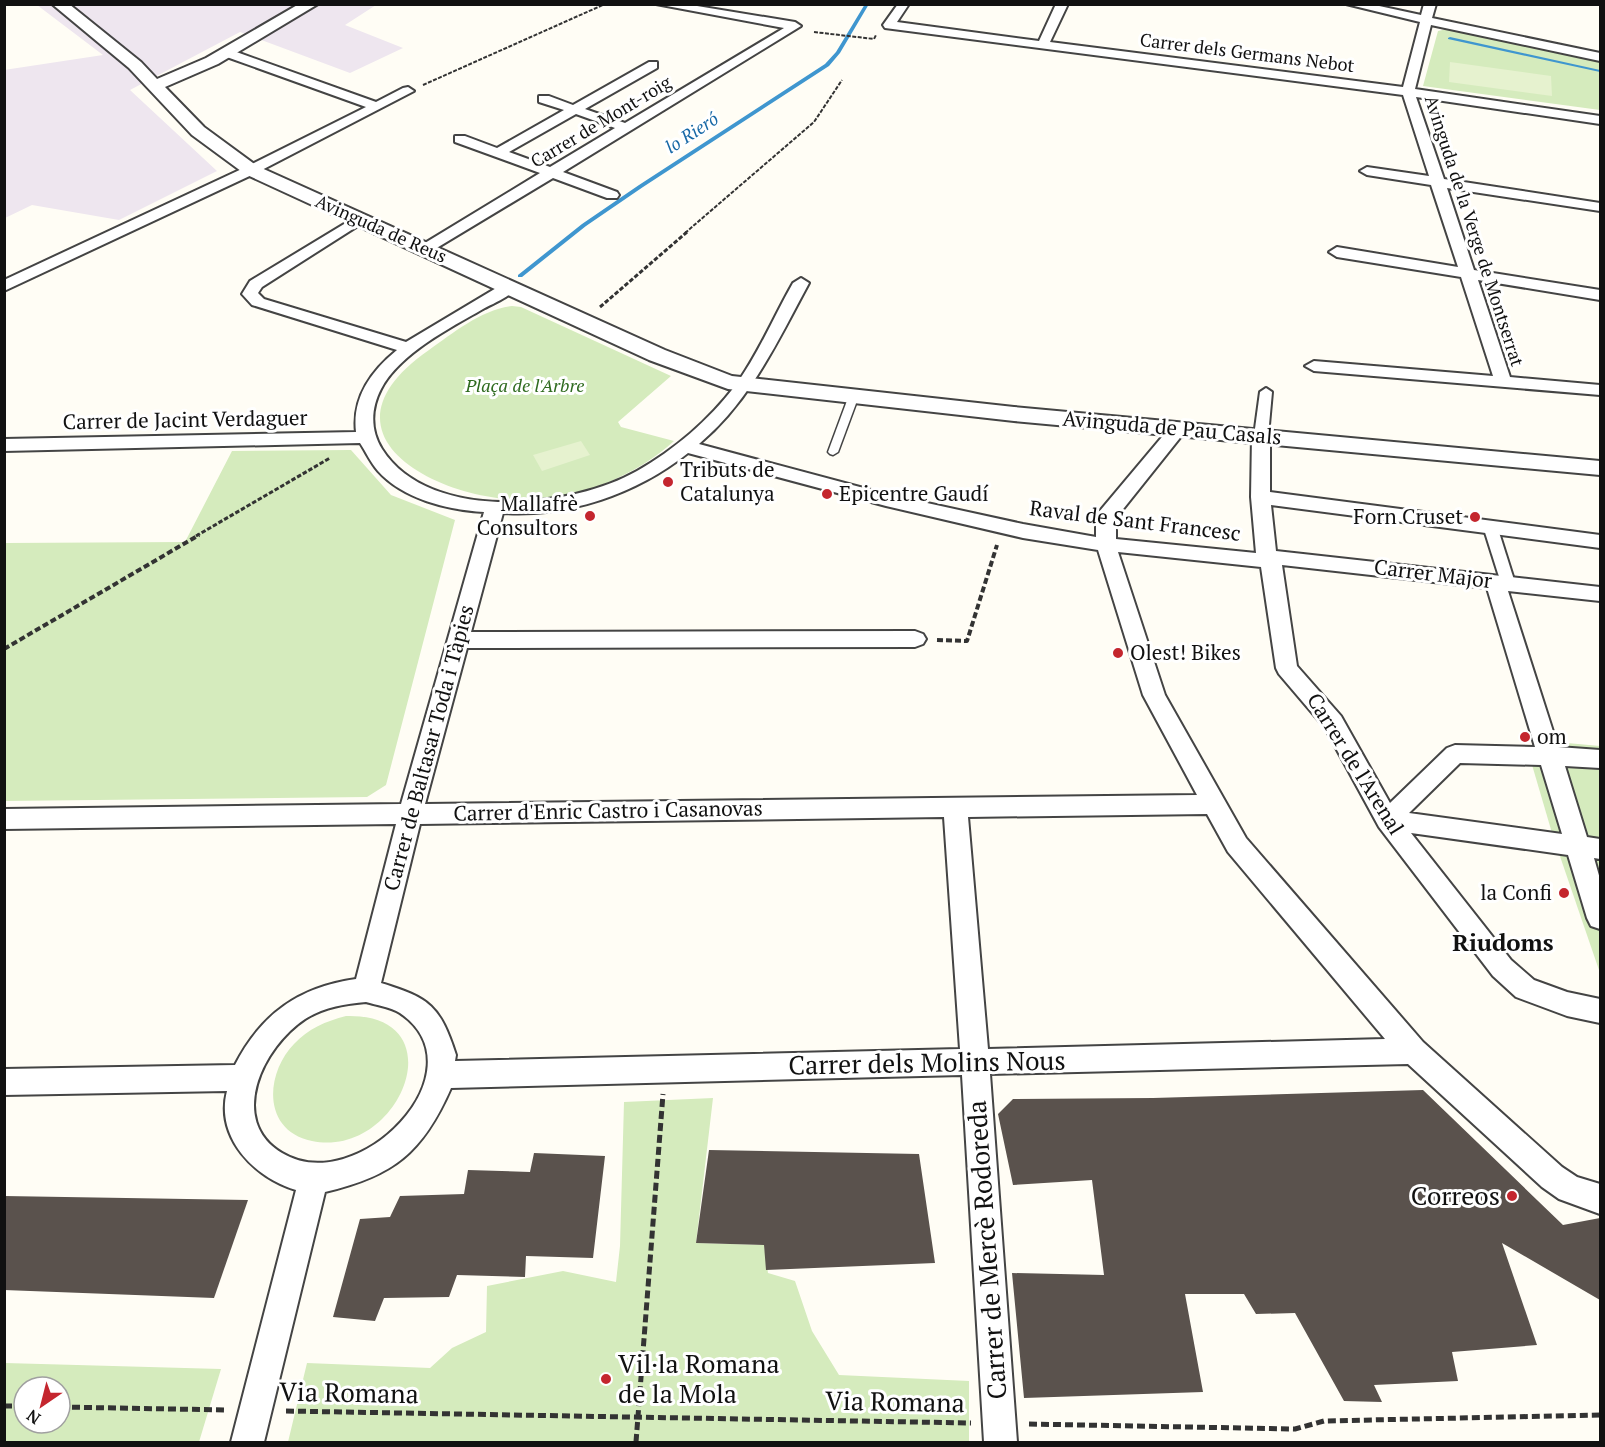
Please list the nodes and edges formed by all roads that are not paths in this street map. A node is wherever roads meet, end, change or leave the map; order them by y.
1 (59, 4) edge
2 (310, 4) edge
3 (661, 4) edge
4 (904, 4) edge
5 (1062, 4) edge
6 (1351, 4) edge
7 (1430, 4) edge
8 (1428, 21) junction
9 (1043, 45) junction
10 (228, 53) junction
11 (1600, 57) edge
12 (653, 64) dead end
13 (155, 86) junction
14 (408, 91) road end
15 (1408, 92) junction
16 (544, 99) dead end
17 (377, 107) junction
18 (575, 110) junction
19 (1600, 120) edge
20 (627, 128) junction
21 (460, 139) dead end
22 (498, 153) junction
23 (251, 170) junction
24 (1367, 171) dead end
25 (551, 173) junction
26 (1438, 182) junction
27 (612, 195) dead end
28 (1600, 207) edge
29 (359, 219) junction
30 (425, 249) junction
31 (1336, 252) dead end
32 (1468, 273) junction
33 (801, 283) dead end
34 (4, 286) edge
35 (509, 287) junction
36 (1600, 295) edge
37 (410, 349) junction
38 (1314, 366) dead end
39 (1503, 381) junction
40 (744, 386) junction
41 (1600, 390) edge
42 (1266, 392) dead end
43 (853, 398) junction
44 (1178, 429) junction
45 (1261, 436) junction
46 (366, 437) junction
47 (4, 445) edge
48 (684, 446) junction
49 (833, 452) dead end
50 (1600, 468) edge
51 (1261, 497) junction
52 (495, 507) junction
53 (1490, 526) junction
54 (1600, 541) edge
55 (1106, 545) junction
56 (1267, 561) junction
57 (1501, 582) junction
58 (1600, 594) edge
59 (915, 639) road end
60 (458, 640) junction
61 (1550, 756) junction
62 (1600, 759) edge
63 (1212, 804) junction
64 (955, 806) junction
65 (410, 813) junction
66 (4, 819) edge
67 (1387, 820) junction
68 (1589, 847) edge
69 (1600, 918) edge
70 (366, 990) junction
71 (1600, 1011) edge
72 (1413, 1051) junction
73 (975, 1061) junction
74 (441, 1075) junction
75 (242, 1078) junction
76 (4, 1082) edge
77 (314, 1178) junction
78 (1600, 1199) edge
79 (999, 1433) edge
80 (247, 1443) edge

1 - 13 street, Avinguda de Reus
2 - 10 street
3 - 20 street, Carrer de Mont-roig
4 - 9 street, Carrer dels Germans Nebot
5 - 9 street
6 - 8 street
7 - 8 street
8 - 11 street
8 - 15 street
9 - 15 street, Carrer dels Germans Nebot
10 - 13 street
10 - 17 street
12 - 18 street
13 - 23 street, Avinguda de Reus
14 - 17 street
15 - 19 street, Carrer dels Germans Nebot
15 - 26 street, Avinguda de la Verge de Montserrat
16 - 18 street
17 - 23 street
18 - 20 street
18 - 22 street
20 - 25 street, Carrer de Mont-roig
21 - 22 street
22 - 25 street
23 - 29 street, Avinguda de Reus
23 - 34 street
24 - 26 street
25 - 27 street
25 - 30 street, Carrer de Mont-roig
26 - 28 street
26 - 32 street, Avinguda de la Verge de Montserrat
29 - 30 street, Avinguda de Reus
29 - 37 street
30 - 35 street, Avinguda de Reus
31 - 32 street
32 - 36 street
32 - 39 street, Avinguda de la Verge de Montserrat
33 - 40 street
35 - 37 street
35 - 40 street, Avinguda de Reus
37 - 46 street
38 - 39 street
39 - 41 street
40 - 43 street, Avinguda de Pau Casals
40 - 48 street
42 - 45 street, Carrer de l'Arenal
43 - 44 street, Avinguda de Pau Casals
43 - 49 lane
44 - 45 street, Avinguda de Pau Casals
44 - 55 street
45 - 50 street, Avinguda de Pau Casals
45 - 51 street, Carrer de l'Arenal
46 - 47 street, Carrer de Jacint Verdaguer
46 - 52 street
48 - 52 street
48 - 55 street, Raval de Sant Francesc
51 - 53 street
51 - 56 street, Carrer de l'Arenal
52 - 60 street, Carrer de Baltasar Toda i Tàpies
53 - 54 street
53 - 57 street
55 - 56 street, Raval de Sant Francesc
55 - 63 street
56 - 57 street, Carrer Major
56 - 67 street, Carrer de l'Arenal
57 - 58 street, Carrer Major
57 - 61 street
59 - 60 street
60 - 65 street, Carrer de Baltasar Toda i Tàpies
61 - 62 street
61 - 67 street
61 - 68 street
63 - 64 street, Carrer d'Enric Castro i Casanovas
63 - 72 street
64 - 65 street, Carrer d'Enric Castro i Casanovas
64 - 73 street, Carrer de Mercè Rodoreda
65 - 66 street, Carrer d'Enric Castro i Casanovas
65 - 70 street, Carrer de Baltasar Toda i Tàpies
67 - 68 street
67 - 71 street, Carrer de l'Arenal
68 - 69 street
70 - 74 street
70 - 75 street
72 - 73 street, Carrer dels Molins Nous
72 - 78 street
73 - 74 street, Carrer dels Molins Nous
73 - 79 street, Carrer de Mercè Rodoreda
74 - 77 street
75 - 76 street
75 - 77 street
77 - 80 street

